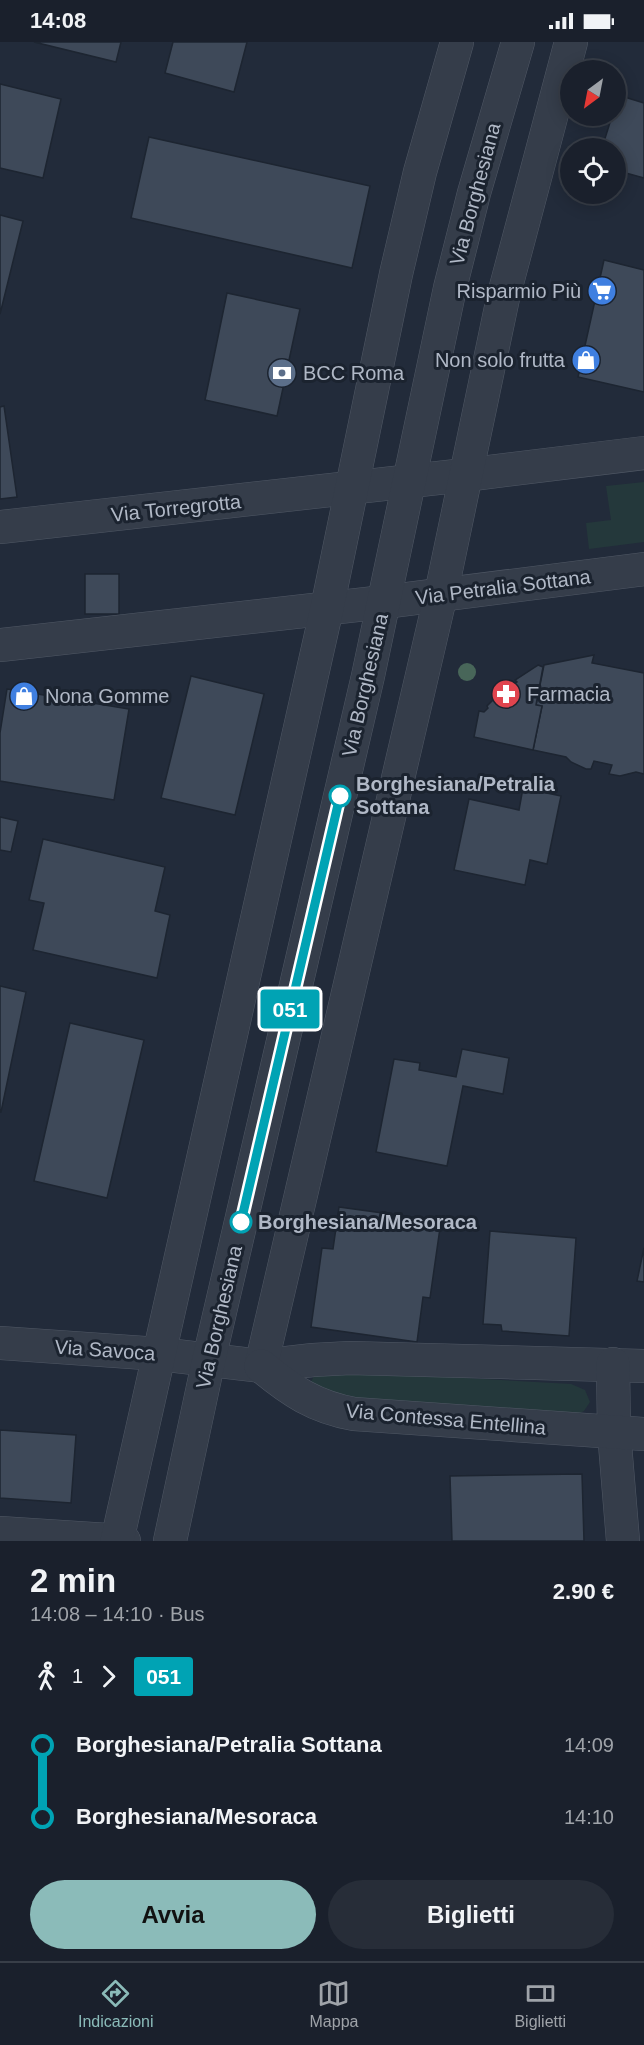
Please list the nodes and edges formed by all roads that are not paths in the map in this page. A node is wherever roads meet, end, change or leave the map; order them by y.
1 (457, 42) edge
2 (518, 42) edge
3 (572, 42) edge
4 (644, 453) edge
5 (465, 475) junction
6 (409, 481) junction
7 (351, 488) junction
8 (0, 527) edge
9 (644, 569) edge
10 (441, 594) junction
11 (384, 602) junction
12 (327, 608) junction
13 (0, 645) edge
14 (0, 1343) edge
15 (159, 1354) junction
16 (209, 1359) junction
17 (629, 1365) edge
18 (261, 1366) junction
19 (629, 1433) edge
20 (0, 1533) edge
21 (117, 1541) edge
22 (124, 1541) edge
23 (170, 1541) edge
24 (623, 1541) edge

1 - 7 street
2 - 6 street, Via Borghesiana
3 - 5 street
4 - 5 street
5 - 6 street
5 - 10 street
6 - 7 street
6 - 11 street, Via Borghesiana
7 - 8 street, Via Torregrotta
7 - 12 street
9 - 10 street, Via Petralia Sottana
10 - 11 street, Via Petralia Sottana
10 - 18 street
11 - 12 street, Via Petralia Sottana
11 - 16 street, Via Borghesiana
12 - 13 street
12 - 15 street
14 - 15 street, Via Savoca
15 - 16 street, Via Savoca
15 - 21 street
16 - 18 street
16 - 23 street, Via Borghesiana
17 - 18 street
17 - 19 street
18 - 19 street, Via Contessa Entellina
19 - 24 street
20 - 21 street
21 - 22 street

